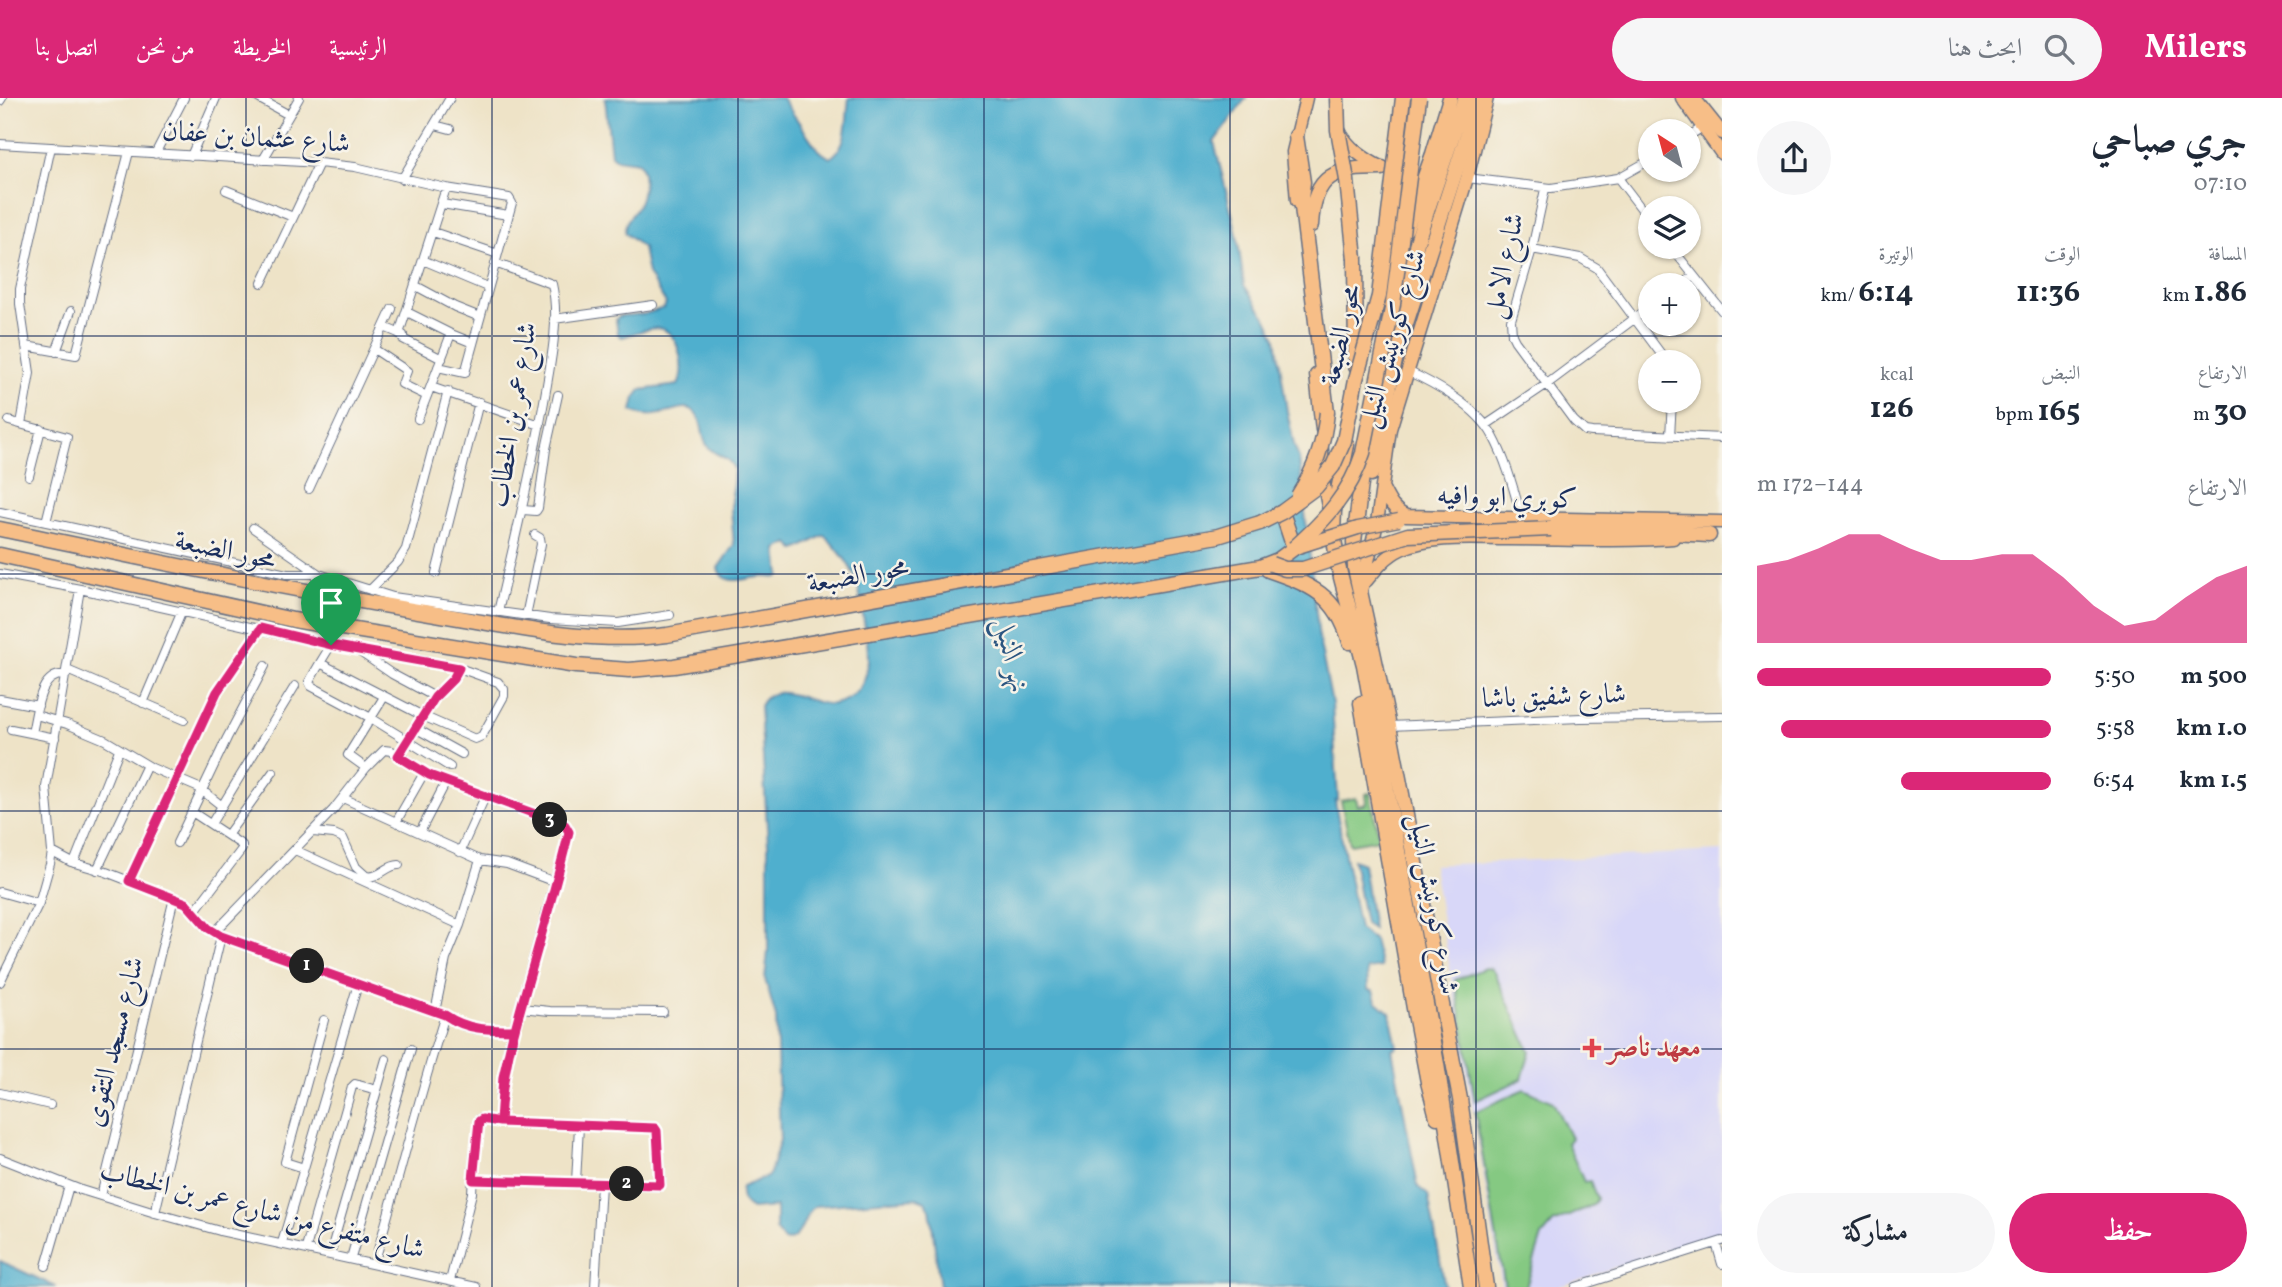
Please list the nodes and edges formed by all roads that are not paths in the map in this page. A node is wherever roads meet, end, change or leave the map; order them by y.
1 (184, 98) edge
2 (258, 98) edge
3 (299, 98) edge
4 (449, 98) edge
5 (1306, 98) edge
6 (1335, 98) edge
7 (1403, 98) edge
8 (1419, 98) edge
9 (1450, 98) edge
10 (1465, 98) edge
11 (1475, 98) edge
12 (1488, 98) edge
13 (1682, 98) edge
14 (1694, 98) edge
15 (216, 99) edge
16 (289, 115) junction
17 (435, 124) junction
18 (1703, 127) joint
19 (450, 129) dead end
20 (1721, 130) edge
21 (1296, 136) junction
22 (0, 144) edge
23 (51, 147) junction
24 (129, 152) junction
25 (156, 154) junction
26 (1722, 154) edge
27 (191, 156) junction
28 (263, 160) junction
29 (319, 163) junction
30 (1638, 167) edge
31 (1382, 168) junction
32 (1467, 178) junction
33 (1618, 178) junction
34 (402, 179) junction
35 (1423, 179) junction
36 (446, 188) junction
37 (1545, 189) junction
38 (226, 190) dead end
39 (442, 204) junction
40 (1638, 204) edge
41 (508, 215) junction
42 (293, 217) junction
43 (433, 232) junction
44 (1532, 248) junction
45 (498, 254) junction
46 (1681, 259) edge
47 (425, 261) junction
48 (1309, 261) junction
49 (495, 263) junction
50 (1692, 273) edge
51 (262, 283) dead end
52 (1701, 285) edge
53 (416, 286) junction
54 (487, 287) junction
55 (653, 305) dead end
56 (392, 309) dead end
57 (71, 311) dead end
58 (1722, 311) edge
59 (407, 312) junction
60 (1638, 316) edge
61 (480, 317) junction
62 (1635, 318) junction
63 (554, 319) junction
64 (384, 327) junction
65 (400, 334) junction
66 (451, 334) junction
67 (473, 343) junction
68 (26, 346) junction
69 (374, 349) junction
70 (1658, 350) edge
71 (55, 352) junction
72 (440, 363) junction
73 (1407, 371) junction
74 (1356, 379) junction
75 (1547, 384) junction
76 (429, 391) junction
77 (448, 391) junction
78 (558, 395) dead end
79 (479, 402) junction
80 (1671, 413) edge
81 (418, 419) dead end
82 (9, 421) dead end
83 (21, 424) junction
84 (540, 425) junction
85 (1486, 425) junction
86 (41, 429) junction
87 (1670, 436) junction
88 (1722, 438) edge
89 (29, 476) dead end
90 (1382, 486) junction
91 (309, 489) dead end
92 (523, 510) junction
93 (0, 512) edge
94 (1282, 512) junction
95 (1522, 519) junction
96 (47, 522) junction
97 (1722, 522) edge
98 (253, 528) dead end
99 (0, 529) edge
100 (1333, 532) junction
101 (1718, 533) edge
102 (535, 535) dead end
103 (1294, 548) junction
104 (0, 555) edge
105 (1265, 566) junction
106 (1355, 568) junction
107 (436, 573) dead end
108 (0, 574) edge
109 (319, 574) junction
110 (80, 589) junction
111 (370, 590) junction
112 (1362, 590) junction
113 (181, 611) junction
114 (498, 612) junction
115 (670, 615) dead end
116 (526, 616) junction
117 (261, 628) junction
118 (331, 645) junction
119 (354, 648) junction
120 (320, 663) junction
121 (265, 666) dead end
122 (459, 668) junction
123 (66, 673) junction
124 (295, 686) dead end
125 (384, 697) junction
126 (435, 697) junction
127 (0, 699) edge
128 (143, 703) junction
129 (38, 706) junction
130 (36, 715) junction
131 (423, 716) junction
132 (1722, 716) edge
133 (371, 718) junction
134 (184, 720) dead end
135 (59, 721) junction
136 (1388, 726) junction
137 (415, 728) junction
138 (11, 729) dead end
139 (32, 733) junction
140 (55, 738) junction
141 (407, 741) junction
142 (119, 750) junction
143 (462, 754) dead end
144 (398, 756) junction
145 (147, 765) junction
146 (450, 767) dead end
147 (366, 768) junction
148 (273, 772) dead end
149 (425, 773) junction
150 (177, 779) junction
151 (446, 782) junction
152 (202, 791) junction
153 (485, 797) junction
154 (343, 798) junction
155 (222, 806) junction
156 (192, 812) junction
157 (396, 822) junction
158 (211, 824) junction
159 (313, 832) junction
160 (419, 832) junction
161 (228, 834) junction
162 (177, 844) dead end
163 (295, 850) junction
164 (52, 852) junction
165 (460, 852) junction
166 (480, 860) junction
167 (74, 863) junction
168 (399, 865) dead end
169 (97, 870) junction
170 (129, 881) junction
171 (555, 882) junction
172 (0, 892) edge
173 (174, 898) junction
174 (39, 903) junction
175 (194, 912) junction
176 (460, 925) junction
177 (218, 934) junction
178 (0, 982) edge
179 (358, 984) junction
180 (521, 1008) junction
181 (435, 1012) junction
182 (663, 1012) dead end
183 (445, 1015) junction
184 (324, 1020) dead end
185 (514, 1030) junction
186 (411, 1049) dead end
187 (386, 1059) dead end
188 (1453, 1062) junction
189 (1437, 1064) junction
190 (377, 1090) junction
191 (0, 1093) edge
192 (1460, 1099) junction
193 (1443, 1102) junction
194 (50, 1105) dead end
195 (500, 1122) junction
196 (579, 1126) junction
197 (0, 1158) edge
198 (1451, 1158) junction
199 (304, 1168) junction
200 (473, 1180) junction
201 (576, 1182) junction
202 (601, 1184) junction
203 (69, 1185) junction
204 (101, 1196) junction
205 (155, 1213) junction
206 (1719, 1242) edge
207 (282, 1243) junction
208 (306, 1248) junction
209 (330, 1254) junction
210 (351, 1258) junction
211 (374, 1264) junction
212 (1722, 1264) edge
213 (46, 1266) dead end
214 (450, 1281) junction
215 (476, 1287) edge
216 (595, 1287) edge
217 (1471, 1287) edge
218 (1486, 1287) edge
219 (1577, 1287) edge

1 - 25 street
2 - 16 street
3 - 16 street
4 - 17 street
5 - 21 main road, شارع كورنيش النيل
6 - 31 main road
6 - 74 highway, bridge
7 - 74 highway, محور الضبعة, bridge
8 - 103 highway, محور الضبعة, bridge
9 - 35 highway, شارع كورنيش النيل
10 - 106 highway, شارع كورنيش النيل
11 - 106 highway
12 - 32 main road, شارع كورنيش النيل
13 - 18 main road
14 - 20 main road
15 - 27 street
16 - 28 street
17 - 19 street
17 - 34 street
18 - 26 main road
21 - 48 highway
21 - 100 main road, شارع كورنيش النيل
22 - 23 street, شارع عثمان بن عفان
23 - 24 street, شارع عثمان بن عفان
23 - 68 street
24 - 25 street, شارع عثمان بن عفان
24 - 71 street
25 - 27 street, شارع عثمان بن عفان
27 - 28 street, شارع عثمان بن عفان
28 - 29 street, شارع عثمان بن عفان
29 - 34 street, شارع عثمان بن عفان
29 - 42 street
30 - 33 street
31 - 35 main road
31 - 48 highway
32 - 37 street
32 - 73 main road, شارع كورنيش النيل
33 - 37 street
33 - 40 street
34 - 36 street, شارع عثمان بن عفان
35 - 100 highway, شارع كورنيش النيل
36 - 39 street
36 - 41 street, شارع عثمان بن عفان
37 - 44 street, شارع الامل
38 - 42 street
39 - 41 street
39 - 43 street
41 - 45 street
42 - 51 street
43 - 45 street
43 - 47 street
44 - 62 street
44 - 75 street, شارع الامل
45 - 49 street
46 - 50 street
47 - 53 street
47 - 54 street
48 - 94 highway, bridge
49 - 54 street
49 - 63 street, شارع عمر بن الخطاب
52 - 58 street
53 - 59 street
53 - 61 street
54 - 61 street
55 - 63 street
56 - 64 street
57 - 71 street
59 - 65 street
59 - 66 street
60 - 62 street
61 - 67 street
62 - 70 street
62 - 75 street
63 - 84 street, شارع عمر بن الخطاب
64 - 65 street
64 - 69 street
65 - 72 street
66 - 67 street
66 - 72 street
67 - 72 street
68 - 71 street
68 - 83 street
69 - 76 street
69 - 91 street
72 - 76 street
73 - 85 street
73 - 90 main road, شارع كورنيش النيل
74 - 94 highway, محور الضبعة, bridge
75 - 85 street
75 - 87 street, شارع الامل
76 - 77 street
76 - 81 street
77 - 79 street
77 - 111 street
78 - 92 street
79 - 84 street
79 - 107 street
80 - 87 street
82 - 83 street
83 - 86 street
84 - 92 street, شارع عمر بن الخطاب
85 - 95 street
86 - 89 street
86 - 96 street
87 - 88 street, شارع الامل
90 - 95 main road
90 - 112 main road, شارع كورنيش النيل
92 - 114 street, شارع عمر بن الخطاب
93 - 96 street
94 - 99 highway, محور الضبعة, bridge
94 - 103 highway
95 - 97 main road
96 - 109 street
98 - 109 street
100 - 189 highway, شارع كورنيش النيل
101 - 103 main road, كوبري ابو وافيه, bridge
101 - 105 highway, bridge
101 - 112 main road
102 - 116 street
103 - 105 highway, محور الضبعة
104 - 105 highway, محور الضبعة
105 - 198 highway
106 - 112 highway, شارع كورنيش النيل
108 - 110 street
109 - 111 street
110 - 113 street
110 - 123 street
111 - 114 street
112 - 136 highway, شارع كورنيش النيل
113 - 117 street
113 - 128 street
114 - 116 street
115 - 116 street
117 - 118 street
117 - 150 street
118 - 119 street
118 - 120 street
119 - 122 street
119 - 126 street
120 - 125 street
120 - 133 street
121 - 152 street
122 - 126 street
122 - 131 street
123 - 128 street
123 - 129 street
123 - 135 street
124 - 155 street
125 - 131 street
125 - 133 street
126 - 131 street
127 - 129 street
128 - 134 street
129 - 130 street
130 - 135 street
130 - 139 street
131 - 137 street
132 - 136 street, شارع شفيق باشا
133 - 141 street
133 - 147 street
135 - 140 street
135 - 142 street
136 - 188 highway, شارع كورنيش النيل
137 - 141 street
137 - 143 street
138 - 139 street
139 - 140 street
140 - 164 street
141 - 144 street
141 - 146 street
142 - 145 street
142 - 167 street
144 - 147 street
144 - 149 street
145 - 150 street
145 - 169 street
147 - 154 street
148 - 161 street
149 - 151 street
149 - 157 street
150 - 152 street
150 - 170 street
151 - 153 street
151 - 160 street
152 - 155 street
152 - 156 street
153 - 165 street
153 - 171 street
154 - 157 street
154 - 159 street
155 - 158 street
156 - 158 street
156 - 162 street
157 - 160 street
158 - 161 street
159 - 163 street
159 - 168 street
160 - 165 street
161 - 175 street
163 - 176 street
163 - 177 street
164 - 167 street
164 - 174 street
165 - 166 street
166 - 171 street
166 - 176 street
167 - 169 street
169 - 170 street
170 - 173 street
171 - 180 street
172 - 174 street
173 - 175 street
173 - 204 street, شارع مسجد التقوى
174 - 178 street
175 - 177 street
176 - 181 street
177 - 179 street
177 - 205 street
179 - 181 street
179 - 199 street
180 - 182 street
180 - 185 street
181 - 183 street
183 - 185 street
183 - 211 street
184 - 199 street
185 - 195 street
186 - 210 street
187 - 190 street
188 - 189 highway
188 - 192 highway, شارع كورنيش النيل
189 - 193 highway, شارع كورنيش النيل
190 - 208 street
190 - 209 street
191 - 194 street
192 - 193 highway
192 - 218 highway, شارع كورنيش النيل
193 - 198 highway, شارع كورنيش النيل
195 - 196 street
195 - 200 street
196 - 201 street
196 - 202 street
197 - 203 street, شارع متفرع من شارع عمر بن الخطاب
198 - 217 highway, شارع كورنيش النيل
199 - 207 street
200 - 201 street
200 - 214 street
201 - 202 street
202 - 216 street
203 - 204 street, شارع متفرع من شارع عمر بن الخطاب
203 - 213 street
204 - 205 street, شارع متفرع من شارع عمر بن الخطاب
205 - 207 street, شارع متفرع من شارع عمر بن الخطاب
206 - 212 street
206 - 219 street
207 - 208 street, شارع متفرع من شارع عمر بن الخطاب
208 - 209 street, شارع متفرع من شارع عمر بن الخطاب
209 - 210 street, شارع متفرع من شارع عمر بن الخطاب
210 - 211 street, شارع متفرع من شارع عمر بن الخطاب
211 - 214 street, شارع متفرع من شارع عمر بن الخطاب
214 - 215 street, شارع متفرع من شارع عمر بن الخطاب

